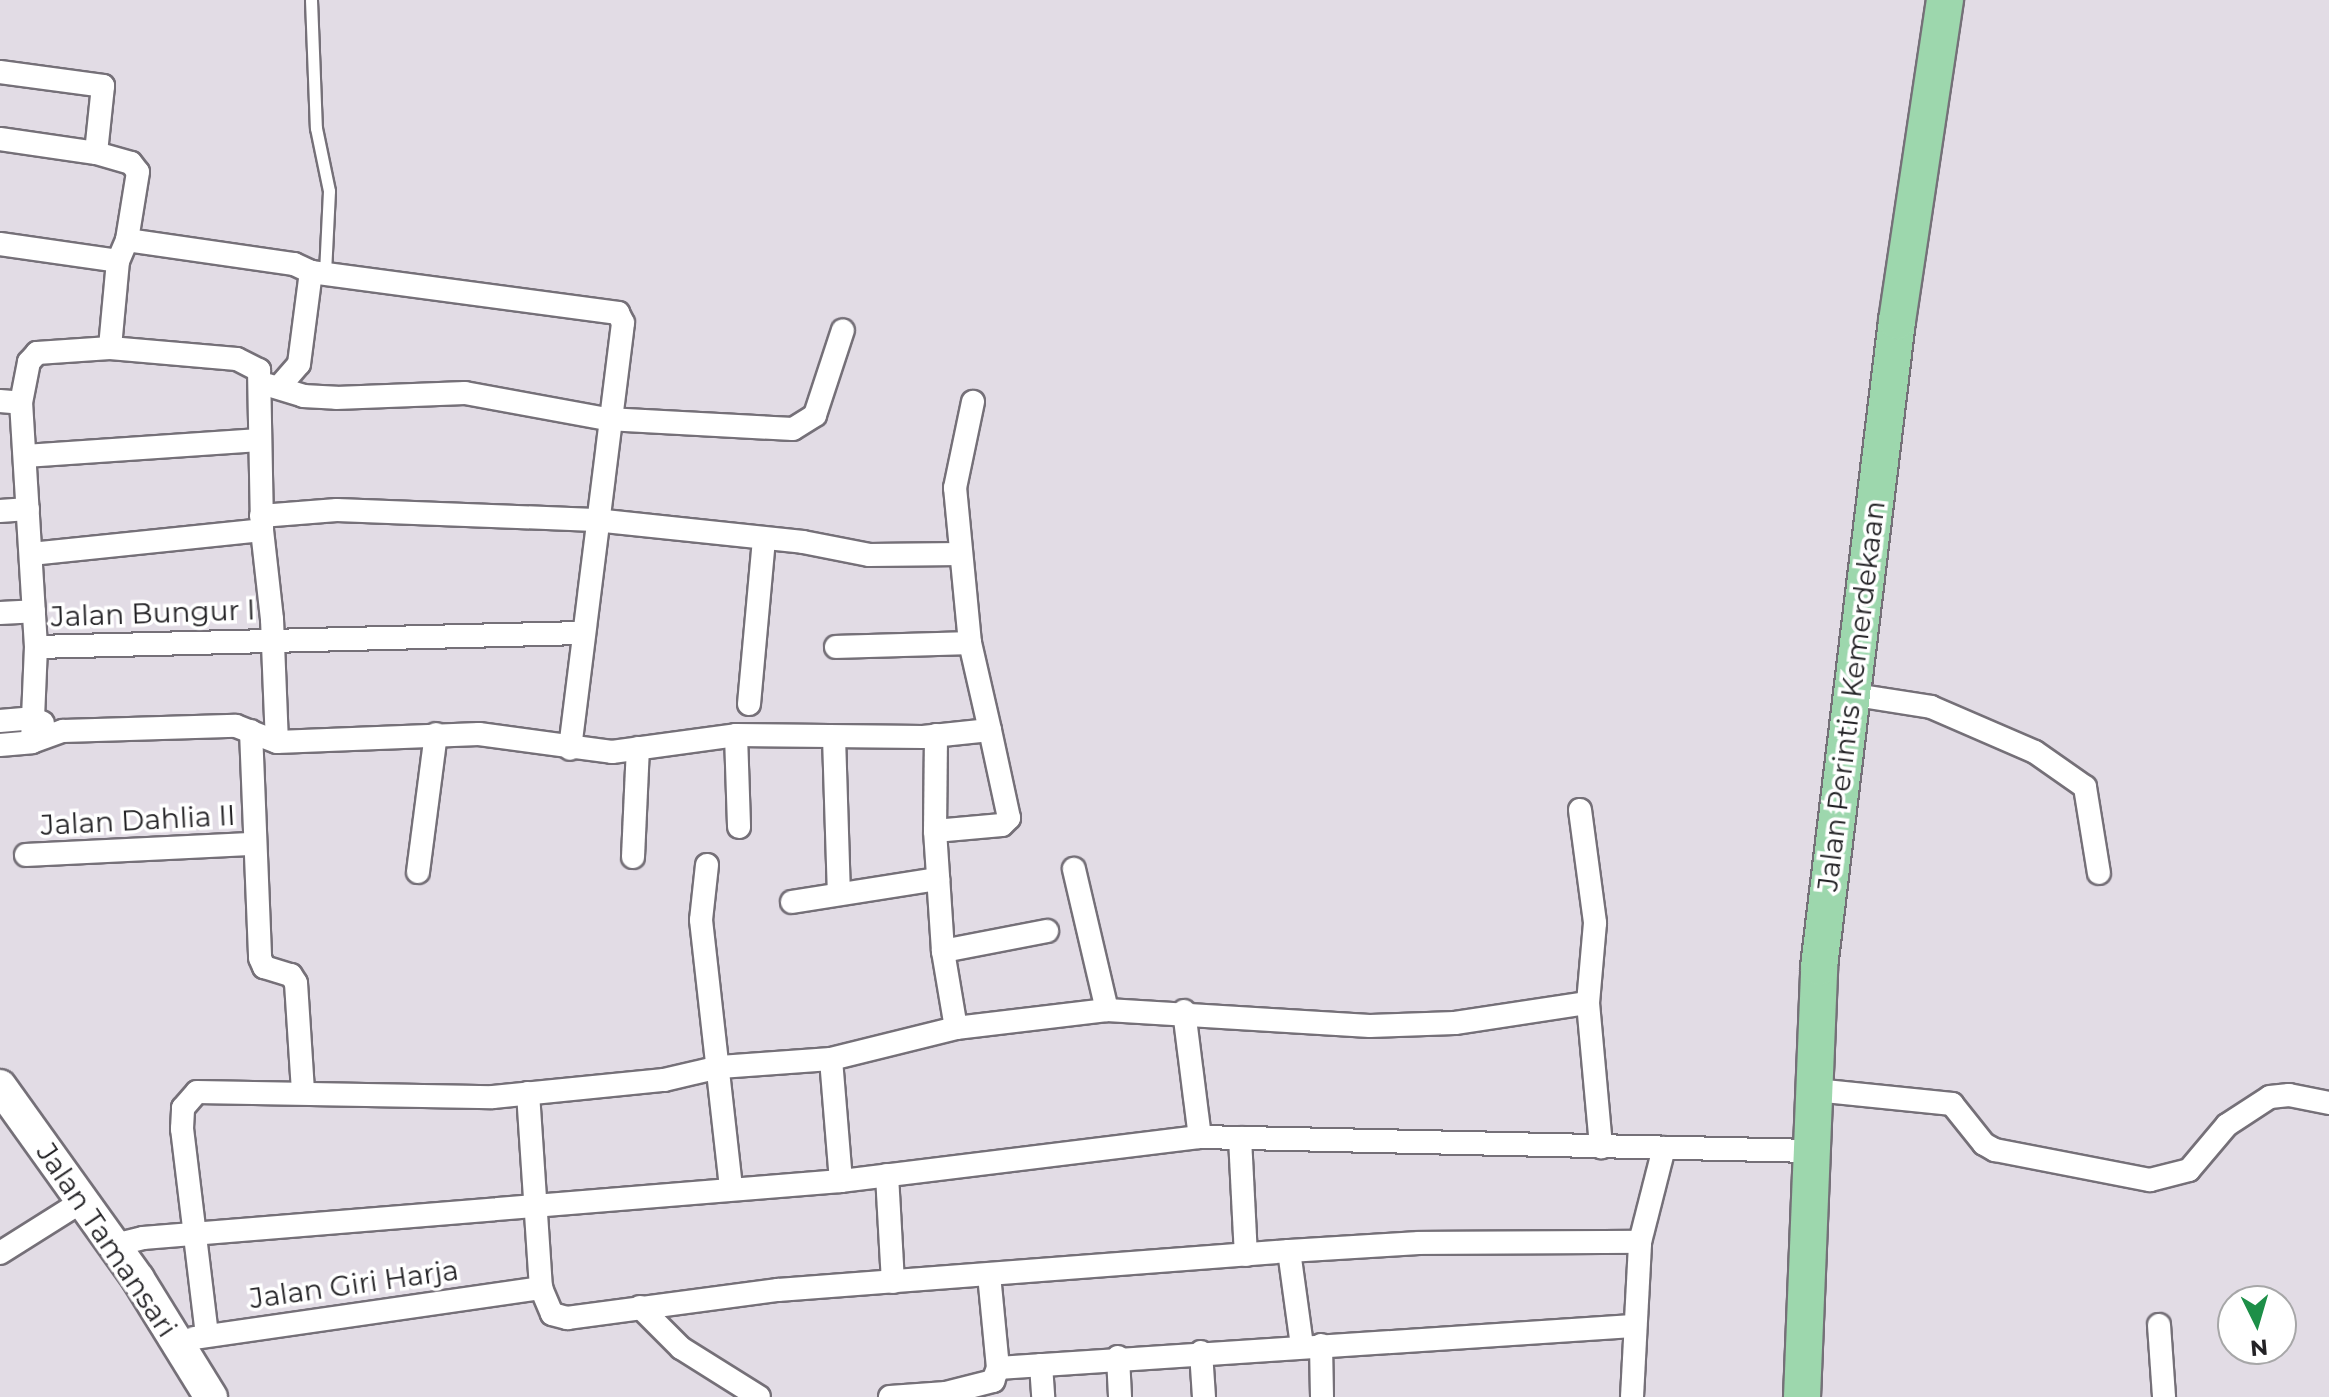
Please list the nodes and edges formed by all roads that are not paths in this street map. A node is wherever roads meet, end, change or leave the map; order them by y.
1 (311, 0) edge
2 (1945, 0) edge
3 (0, 72) edge
4 (0, 139) edge
5 (96, 153) junction
6 (127, 240) junction
7 (0, 244) edge
8 (118, 261) junction
9 (318, 272) junction
10 (843, 330) dead end
11 (110, 348) junction
12 (271, 386) junction
13 (10, 402) edge
14 (973, 402) dead end
15 (607, 419) junction
16 (259, 440) junction
17 (25, 456) junction
18 (28, 509) junction
19 (0, 511) edge
20 (595, 520) junction
21 (262, 523) junction
22 (764, 540) junction
23 (31, 554) junction
24 (961, 554) junction
25 (34, 611) junction
26 (0, 613) edge
27 (583, 633) junction
28 (272, 638) junction
29 (970, 643) junction
30 (36, 647) junction
31 (836, 647) dead end
32 (1849, 694) junction
33 (749, 704) dead end
34 (32, 718) junction
35 (0, 721) edge
36 (990, 730) junction
37 (63, 731) junction
38 (251, 731) junction
39 (436, 734) junction
40 (736, 735) junction
41 (936, 735) junction
42 (834, 737) junction
43 (32, 742) junction
44 (277, 742) junction
45 (0, 745) edge
46 (638, 748) junction
47 (570, 749) junction
48 (1580, 810) dead end
49 (739, 827) dead end
50 (935, 831) junction
51 (254, 844) junction
52 (26, 855) dead end
53 (633, 857) dead end
54 (707, 865) dead end
55 (1074, 869) dead end
56 (418, 872) dead end
57 (2099, 873) dead end
58 (938, 879) junction
59 (839, 893) junction
60 (792, 902) dead end
61 (1047, 931) dead end
62 (943, 951) junction
63 (1588, 1003) junction
64 (1107, 1010) junction
65 (1184, 1011) junction
66 (956, 1028) junction
67 (831, 1059) junction
68 (720, 1067) junction
69 (0, 1086) edge
70 (1815, 1090) junction
71 (303, 1091) junction
72 (528, 1093) junction
73 (2329, 1103) edge
74 (1200, 1137) junction
75 (1240, 1138) junction
76 (1601, 1147) junction
77 (1664, 1148) junction
78 (1814, 1151) junction
79 (887, 1175) junction
80 (841, 1181) junction
81 (731, 1188) junction
82 (84, 1200) junction
83 (535, 1207) junction
84 (195, 1234) junction
85 (1640, 1242) junction
86 (115, 1245) junction
87 (1289, 1251) junction
88 (0, 1253) edge
89 (1246, 1255) junction
90 (989, 1275) junction
91 (893, 1282) junction
92 (541, 1288) junction
93 (640, 1307) junction
94 (2159, 1325) dead end
95 (1633, 1326) junction
96 (192, 1339) junction
97 (1312, 1345) junction
98 (1201, 1352) junction
99 (1118, 1357) junction
100 (1041, 1365) junction
101 (998, 1368) junction
102 (211, 1397) edge
103 (759, 1397) edge
104 (890, 1397) edge
105 (1043, 1397) edge
106 (1120, 1397) edge
107 (1204, 1397) edge
108 (1322, 1397) edge
109 (1632, 1397) edge
110 (1802, 1397) edge
111 (2164, 1397) edge

1 - 9 lane
2 - 32 main road, Jalan Perintis Kemerdekaan
3 - 5 street
4 - 5 street
5 - 6 street
6 - 8 street
6 - 9 street
7 - 8 street
8 - 11 street
9 - 12 street
9 - 15 street
10 - 15 street
11 - 12 street
11 - 13 street
12 - 15 street
12 - 16 street
13 - 17 street
14 - 24 street
15 - 20 street
16 - 17 street
16 - 21 street
17 - 18 street
18 - 19 street
18 - 23 street
20 - 21 street
20 - 22 street
20 - 27 street
21 - 23 street
21 - 28 street
22 - 24 street
22 - 33 street
23 - 25 street
24 - 29 street
25 - 26 street
25 - 30 street
27 - 28 street, Jalan Bungur I
27 - 47 street
28 - 30 street, Jalan Bungur I
28 - 44 street
29 - 31 street
29 - 36 street
30 - 34 street
32 - 57 street
32 - 70 main road, Jalan Perintis Kemerdekaan
34 - 35 street
34 - 37 street
34 - 43 street
36 - 41 street
36 - 50 street
37 - 38 street
37 - 43 street
38 - 44 street
38 - 51 street
39 - 44 street
39 - 47 street
39 - 56 street
40 - 42 street
40 - 46 street
40 - 49 street
41 - 42 street
41 - 50 street
42 - 59 street
43 - 45 street
46 - 47 street
46 - 53 street
48 - 63 street
50 - 58 street
51 - 52 street, Jalan Dahlia II
51 - 71 street
54 - 68 street
55 - 64 street
58 - 59 street
58 - 62 street
59 - 60 street
61 - 62 street
62 - 66 street
63 - 65 street
63 - 76 street
64 - 65 street
64 - 66 street
65 - 74 street
66 - 67 street
67 - 68 street
67 - 80 street
68 - 72 street
68 - 81 street
69 - 82 main road, Jalan Tamansari
70 - 73 street
70 - 78 main road, Jalan Perintis Kemerdekaan
71 - 72 street
71 - 84 street
72 - 83 street
74 - 75 street
74 - 79 street
75 - 76 street
75 - 89 street
76 - 77 street
77 - 78 street
77 - 85 street
78 - 110 main road, Jalan Perintis Kemerdekaan
79 - 80 street
79 - 91 street
80 - 81 street
81 - 83 street
82 - 86 main road, Jalan Tamansari
82 - 88 street
83 - 84 street
83 - 92 street
84 - 86 street
84 - 96 street
85 - 87 street
85 - 95 street
86 - 96 main road, Jalan Tamansari
87 - 89 street
87 - 97 street
89 - 90 street
90 - 91 street
90 - 101 street
91 - 93 street
92 - 93 street
92 - 96 street, Jalan Giri Harja
93 - 103 street
94 - 111 street
95 - 97 street
95 - 109 street
96 - 102 main road, Jalan Tamansari
97 - 98 street
97 - 108 street
98 - 99 street
98 - 107 street
99 - 100 street
99 - 106 street
100 - 101 street
100 - 105 street
101 - 104 street

